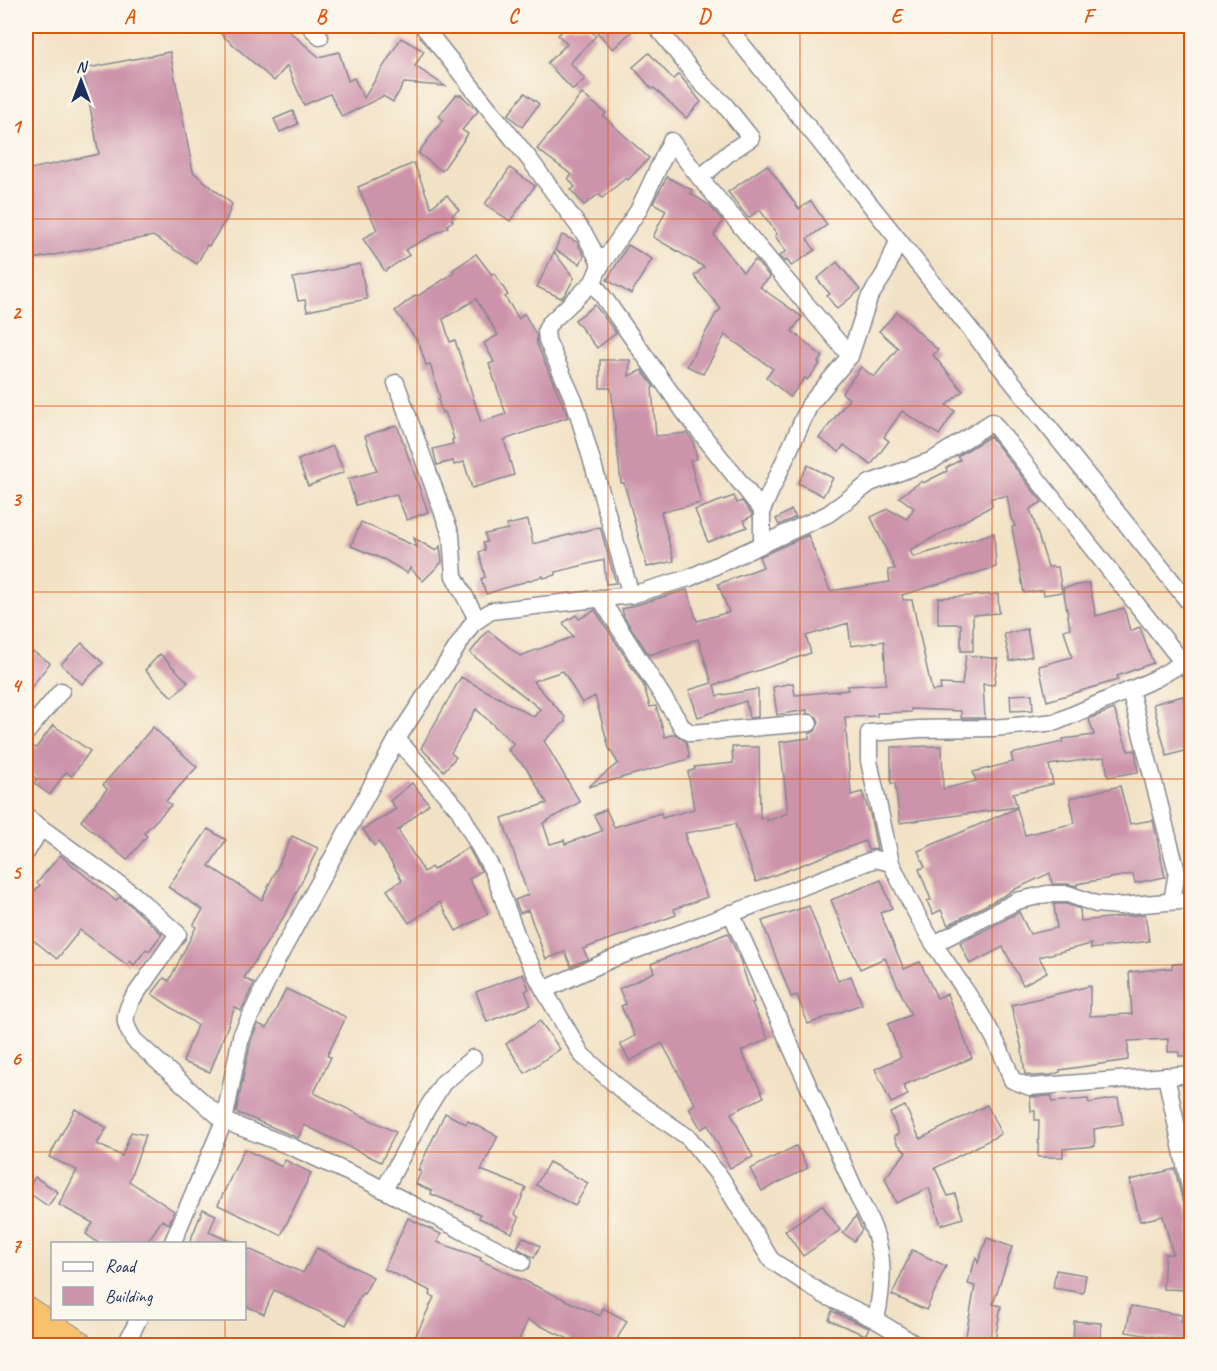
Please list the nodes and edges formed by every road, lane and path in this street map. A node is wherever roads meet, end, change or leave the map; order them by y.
1 (423, 26) edge
2 (656, 26) edge
3 (727, 26) edge
4 (700, 178) junction
5 (898, 241) junction
6 (596, 275) junction
7 (850, 356) junction
8 (396, 383) dead end
9 (762, 510) junction
10 (762, 544) junction
11 (631, 595) junction
12 (600, 598) junction
13 (1191, 606) edge
14 (477, 619) junction
15 (1189, 665) edge
16 (1130, 690) junction
17 (61, 691) dead end
18 (809, 723) dead end
19 (26, 733) edge
20 (397, 739) junction
21 (26, 817) edge
22 (41, 828) junction
23 (26, 853) edge
24 (891, 863) junction
25 (1177, 872) junction
26 (1191, 890) edge
27 (1191, 900) edge
28 (1172, 901) junction
29 (731, 913) junction
30 (934, 944) junction
31 (544, 990) junction
32 (473, 1058) dead end
33 (1191, 1074) edge
34 (1166, 1076) junction
35 (224, 1121) junction
36 (384, 1190) junction
37 (1191, 1197) edge
38 (173, 1242) edge
39 (522, 1262) dead end
40 (26, 1313) edge
41 (138, 1320) edge
42 (876, 1320) junction
43 (77, 1346) edge
44 (125, 1346) edge
45 (918, 1346) edge

1 - 6 street
2 - 4 street
3 - 5 street
4 - 6 street
4 - 7 street
5 - 7 street
5 - 13 street
6 - 9 street
6 - 11 street
7 - 9 street
8 - 14 street
9 - 10 street
10 - 11 street
10 - 15 street
11 - 12 street
12 - 14 street
12 - 18 street
14 - 20 street
15 - 16 street
16 - 24 street
16 - 25 street
17 - 19 street
20 - 31 street
20 - 35 street
21 - 22 street
22 - 23 street
22 - 35 street
24 - 29 street
24 - 30 street
25 - 26 street
25 - 28 street
27 - 28 street
28 - 30 street
29 - 31 street
29 - 42 street
30 - 34 street
31 - 42 street
32 - 36 street
33 - 34 street
34 - 37 street
35 - 36 street
35 - 38 street
36 - 39 street
40 - 43 highway
41 - 44 street
42 - 45 street

